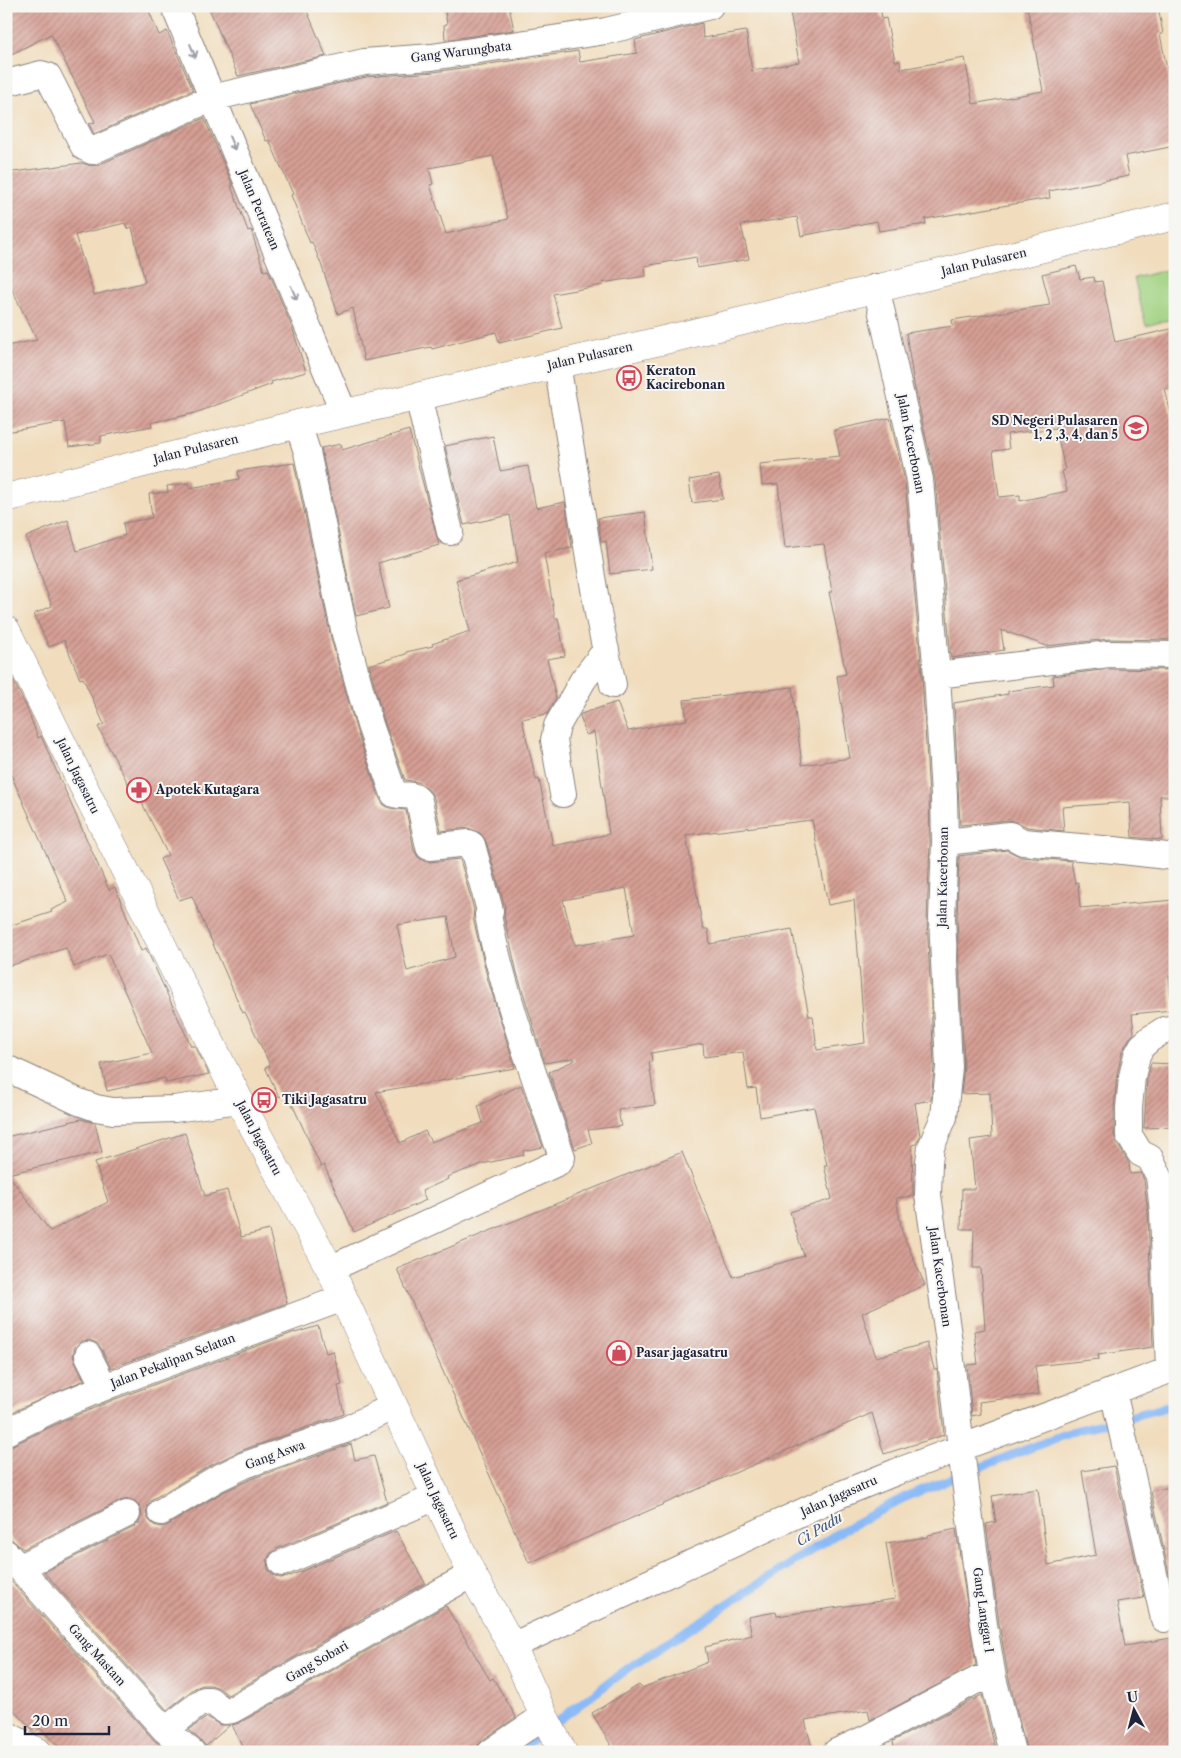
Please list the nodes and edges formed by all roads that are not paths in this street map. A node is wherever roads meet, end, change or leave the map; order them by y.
1 (174, 6) edge
2 (710, 6) edge
3 (6, 83) edge
4 (212, 98) junction
5 (1175, 216) edge
6 (876, 287) junction
7 (558, 364) junction
8 (418, 396) junction
9 (344, 413) junction
10 (298, 424) junction
11 (6, 498) edge
12 (450, 532) dead end
13 (6, 630) edge
14 (606, 650) junction
15 (1175, 655) edge
16 (937, 674) junction
17 (613, 685) dead end
18 (563, 794) dead end
19 (945, 842) junction
20 (1175, 857) edge
21 (1175, 1028) edge
22 (6, 1068) edge
23 (239, 1100) junction
24 (330, 1270) junction
25 (343, 1298) junction
26 (88, 1355) dead end
27 (1172, 1369) edge
28 (104, 1387) junction
29 (394, 1406) junction
30 (1117, 1410) junction
31 (6, 1432) edge
32 (962, 1457) junction
33 (436, 1497) junction
34 (161, 1512) dead end
35 (127, 1514) dead end
36 (11, 1562) edge
37 (282, 1563) dead end
38 (472, 1574) junction
39 (1164, 1619) dead end
40 (512, 1646) junction
41 (993, 1678) junction
42 (544, 1716) junction
43 (165, 1730) junction
44 (6, 1734) edge
45 (871, 1744) edge
46 (560, 1746) edge
47 (39, 1752) edge
48 (192, 1752) edge
49 (491, 1752) edge
50 (836, 1752) edge
51 (1012, 1752) edge

1 -> 4 street, Jalan Petratean
2 - 4 street, Gang Warungbata
3 - 4 street, Gang Warungbata
4 -> 9 street, Jalan Petratean
5 - 6 street, Jalan Pulasaren
6 - 7 street, Jalan Pulasaren
6 - 16 street, Jalan Kacerbonan
7 - 8 street, Jalan Pulasaren
7 - 14 street
8 - 9 street, Jalan Pulasaren
8 - 12 street
9 - 10 street, Jalan Pulasaren
10 - 11 street, Jalan Pulasaren
10 - 24 street
13 - 23 street, Jalan Jagasatru
14 - 17 street
14 - 18 street
15 - 16 street
16 - 19 street, Jalan Kacerbonan
19 - 20 street
19 - 32 street, Jalan Kacerbonan
21 - 27 street
22 - 23 street
23 - 24 street, Jalan Jagasatru
24 - 25 street, Jalan Jagasatru
25 - 28 street, Jalan Pekalipan Selatan
25 - 29 street, Jalan Jagasatru
26 - 28 street
27 - 30 street, Jalan Jagasatru
28 - 31 street, Jalan Pekalipan Selatan
29 - 33 street, Jalan Jagasatru
29 - 34 street, Gang Aswa
30 - 32 street, Jalan Jagasatru
30 - 39 street
32 - 40 street, Jalan Jagasatru
32 - 41 street, Gang Langgar I
33 - 37 street
33 - 38 street, Jalan Jagasatru
35 - 36 street
36 - 43 street, Gang Mastam
38 - 40 street, Jalan Jagasatru
38 - 43 street, Gang Sobari
40 - 42 street, Jalan Jagasatru
41 - 45 street
41 - 51 street, Gang Langgar I
42 - 46 street, Jalan Jagasatru
42 - 49 street
43 - 48 street, Gang Mastam
44 - 47 street
45 - 50 street

